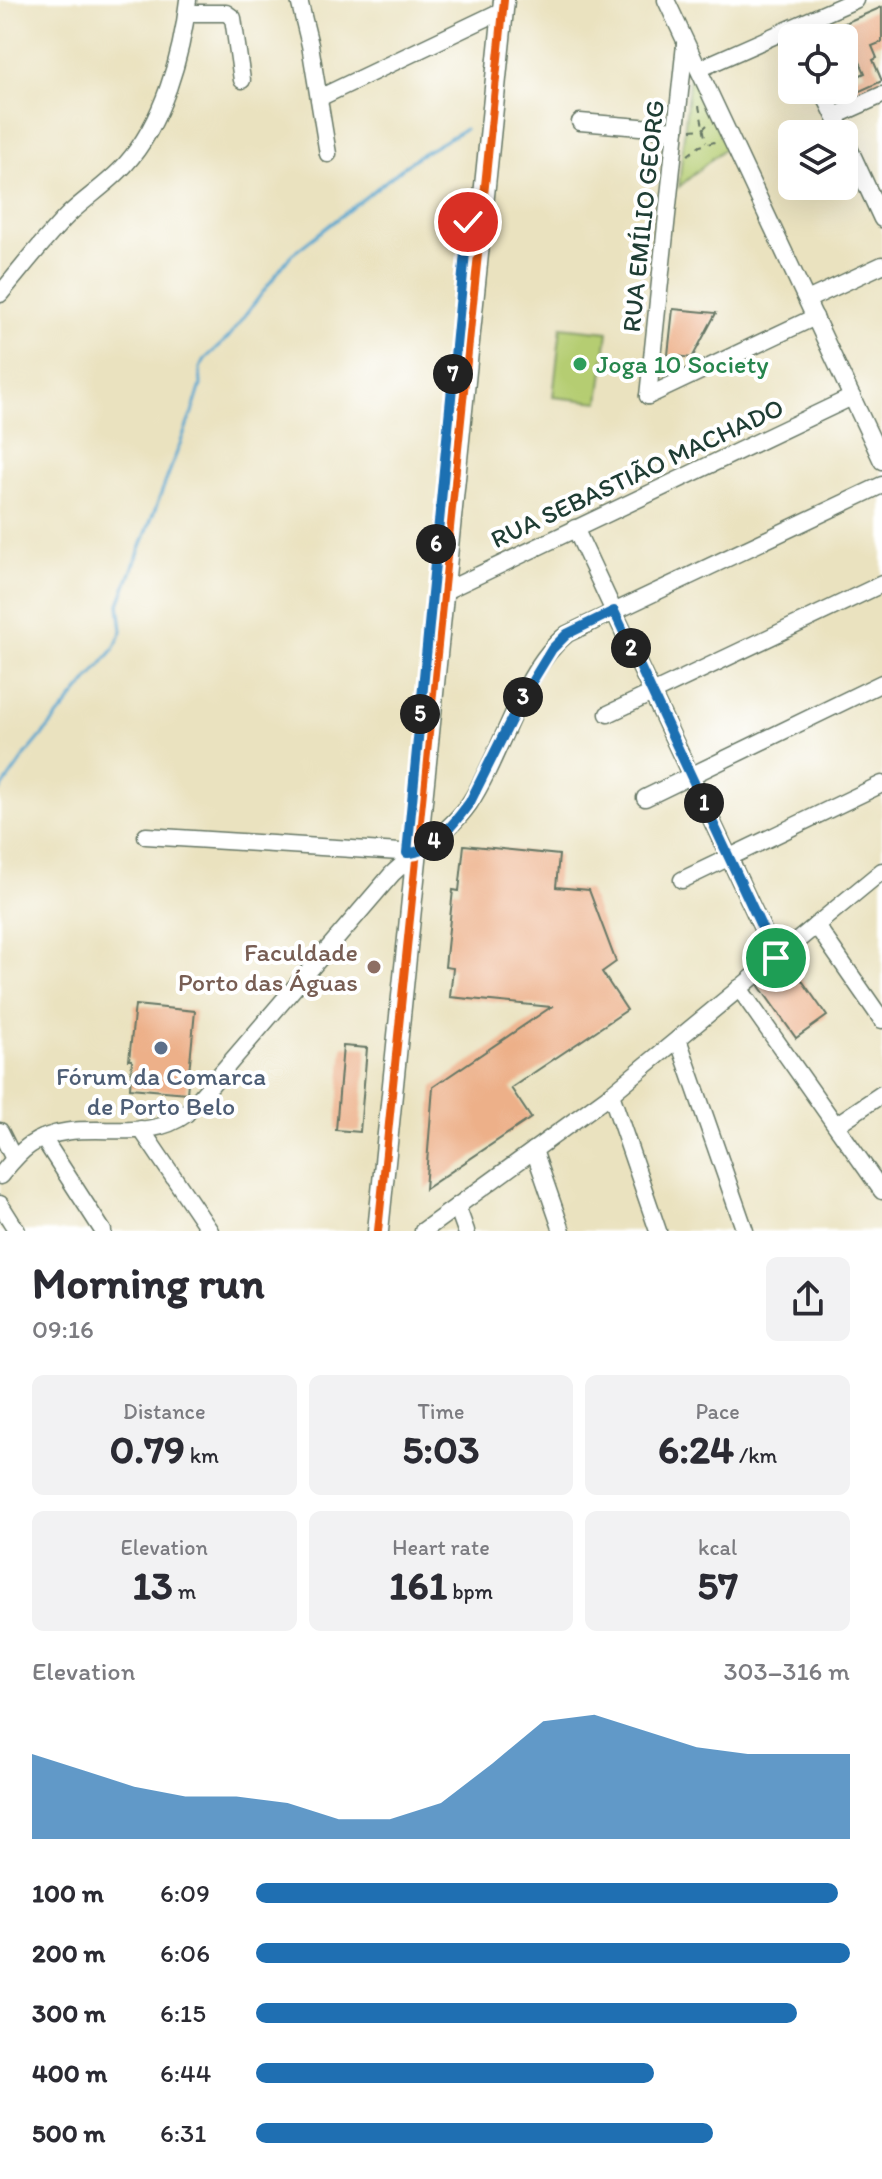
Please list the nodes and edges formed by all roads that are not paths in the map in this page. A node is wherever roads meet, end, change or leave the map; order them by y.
1 (299, 0) edge
2 (666, 0) edge
3 (855, 0) edge
4 (504, 5) edge
5 (187, 7) edge
6 (812, 24) edge
7 (778, 40) edge
8 (685, 41) junction
9 (699, 69) junction
10 (242, 80) dead end
11 (882, 95) edge
12 (319, 98) junction
13 (829, 104) edge
14 (835, 116) junction
15 (837, 120) edge
16 (580, 122) dead end
17 (676, 130) junction
18 (328, 154) dead end
19 (858, 167) edge
20 (882, 219) edge
21 (882, 265) edge
22 (0, 294) edge
23 (807, 300) junction
24 (815, 317) junction
25 (852, 397) junction
26 (882, 461) edge
27 (882, 485) edge
28 (575, 528) junction
29 (882, 584) edge
30 (443, 592) junction
31 (614, 611) junction
32 (882, 683) edge
33 (652, 693) junction
34 (608, 714) dead end
35 (691, 776) junction
36 (882, 784) edge
37 (645, 798) dead end
38 (146, 836) dead end
39 (416, 853) junction
40 (729, 857) junction
41 (882, 871) edge
42 (682, 880) dead end
43 (816, 925) junction
44 (776, 958) junction
45 (739, 988) junction
46 (882, 1020) edge
47 (678, 1039) junction
48 (611, 1094) junction
49 (882, 1094) edge
50 (836, 1125) junction
51 (141, 1129) junction
52 (0, 1131) edge
53 (43, 1138) junction
54 (534, 1150) junction
55 (14, 1159) junction
56 (0, 1176) edge
57 (882, 1191) edge
58 (0, 1204) edge
59 (457, 1206) junction
60 (17, 1231) edge
61 (103, 1231) edge
62 (210, 1231) edge
63 (378, 1231) edge
64 (423, 1231) edge
65 (466, 1231) edge
66 (562, 1231) edge
67 (658, 1231) edge
68 (745, 1231) edge

1 - 12 street
2 - 8 street
3 - 6 street
4 - 12 street
4 - 30 main road
5 - 10 street
5 - 22 street
7 - 9 street
8 - 9 street
8 - 17 street, RUA EMÍLIO GEORG
9 - 23 street
11 - 14 street
12 - 18 street
13 - 14 street
14 - 15 street
16 - 17 street
17 - 24 street, RUA EMÍLIO GEORG
19 - 20 street
21 - 23 street
23 - 24 street
24 - 25 street
25 - 26 street
25 - 28 street, RUA SEBASTIÃO MACHADO
27 - 31 street
28 - 30 street, RUA SEBASTIÃO MACHADO
28 - 31 street
29 - 33 street
30 - 39 main road
31 - 33 street
31 - 39 street
32 - 35 street
33 - 34 street
33 - 35 street
35 - 37 street
35 - 40 street
36 - 40 street
38 - 39 street
39 - 51 street
39 - 63 main road
40 - 42 street
40 - 44 street
41 - 43 street
43 - 44 street
43 - 46 street
44 - 45 street
45 - 47 street
45 - 50 street
47 - 48 street
47 - 68 street
48 - 54 street
48 - 67 street
49 - 50 street
50 - 57 street
51 - 53 street
51 - 62 street
52 - 55 street
53 - 55 street
53 - 61 street
54 - 59 street
54 - 66 street
55 - 56 street
58 - 60 street
59 - 64 street
59 - 65 street

